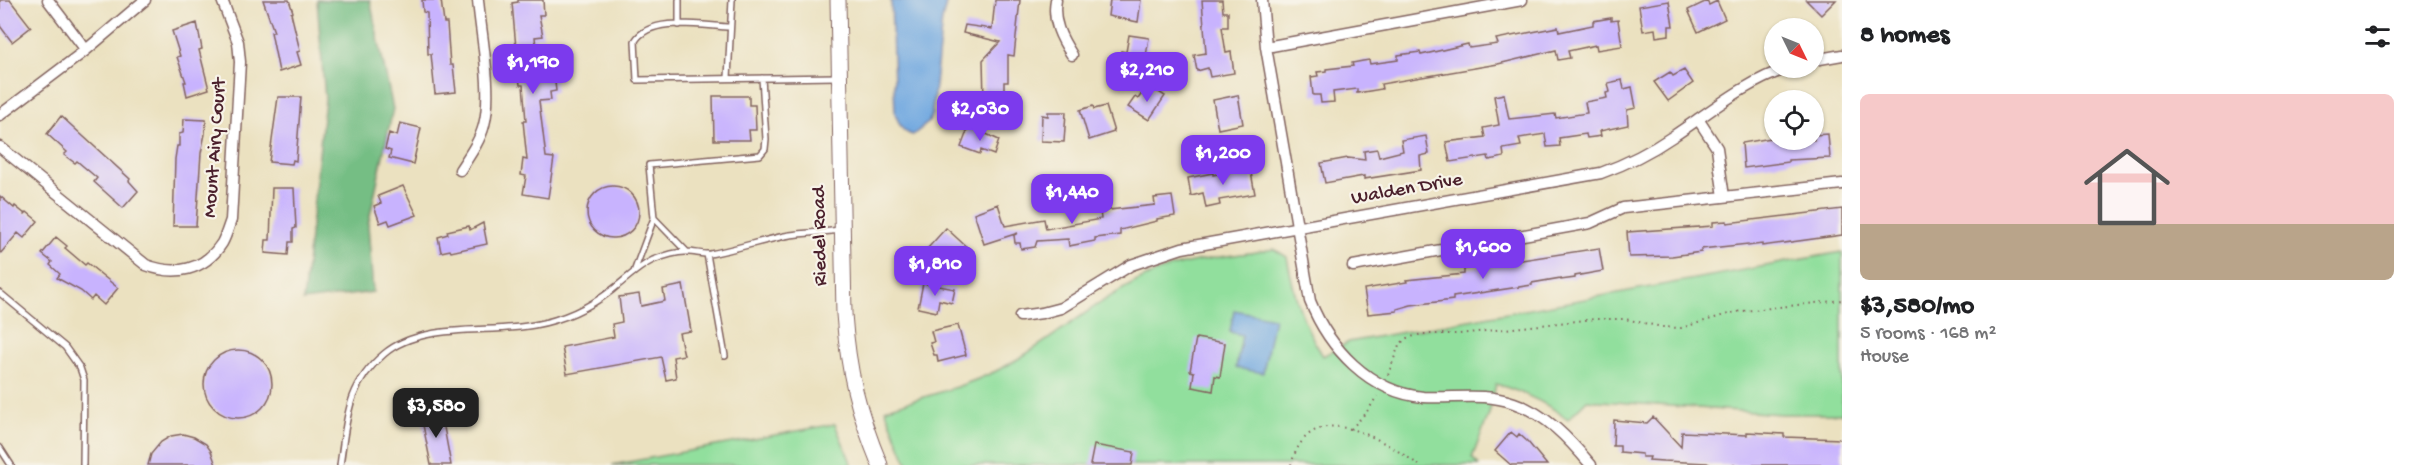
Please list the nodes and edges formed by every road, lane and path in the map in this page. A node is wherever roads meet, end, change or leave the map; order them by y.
1 (48, 0) edge
2 (145, 0) edge
3 (222, 0) edge
4 (478, 0) edge
5 (679, 0) edge
6 (732, 0) edge
7 (838, 0) edge
8 (1056, 0) edge
9 (1262, 0) edge
10 (1522, 0) edge
11 (679, 25) junction
12 (730, 27) junction
13 (1266, 47) junction
14 (86, 50) junction
15 (1072, 55) dead end
16 (1842, 55) edge
17 (1824, 58) edge
18 (840, 77) junction
19 (728, 78) junction
20 (762, 78) junction
21 (1764, 78) edge
22 (0, 115) edge
23 (1698, 119) junction
24 (0, 147) edge
25 (460, 170) dead end
26 (1842, 184) edge
27 (1724, 197) junction
28 (654, 218) junction
29 (1297, 227) junction
30 (842, 230) junction
31 (686, 251) junction
32 (707, 254) junction
33 (1353, 266) dead end
34 (634, 273) junction
35 (0, 293) edge
36 (1842, 300) edge
37 (1020, 316) dead end
38 (725, 356) dead end
39 (1383, 384) junction
40 (1350, 429) junction
41 (0, 448) edge
42 (11, 465) edge
43 (83, 465) edge
44 (340, 465) edge
45 (880, 465) edge
46 (1291, 465) edge
47 (1419, 465) edge
48 (1591, 465) edge

1 - 14 street
2 - 14 street
3 - 24 street, Mount Airy Court
4 - 25 street
5 - 11 lane
6 - 12 lane
7 - 18 street, Riedel Road
8 - 15 street
9 - 13 street
10 - 13 street
11 - 12 lane
11 - 19 lane
12 - 19 lane
13 - 29 street
14 - 22 street
16 - 17 street
18 - 20 lane
18 - 30 street, Riedel Road
19 - 20 lane
20 - 28 lane
21 - 23 street, Walden Drive
23 - 27 street
23 - 29 street, Walden Drive
26 - 27 street
27 - 33 street
28 - 31 lane
28 - 34 lane
29 - 37 street, Walden Drive
29 - 39 street
30 - 32 lane
30 - 45 street, Riedel Road
31 - 32 lane
31 - 34 lane
32 - 38 lane
34 - 44 lane
35 - 43 lane
36 - 39 path
39 - 40 path
39 - 48 street
40 - 46 path
40 - 47 path
41 - 42 lane

